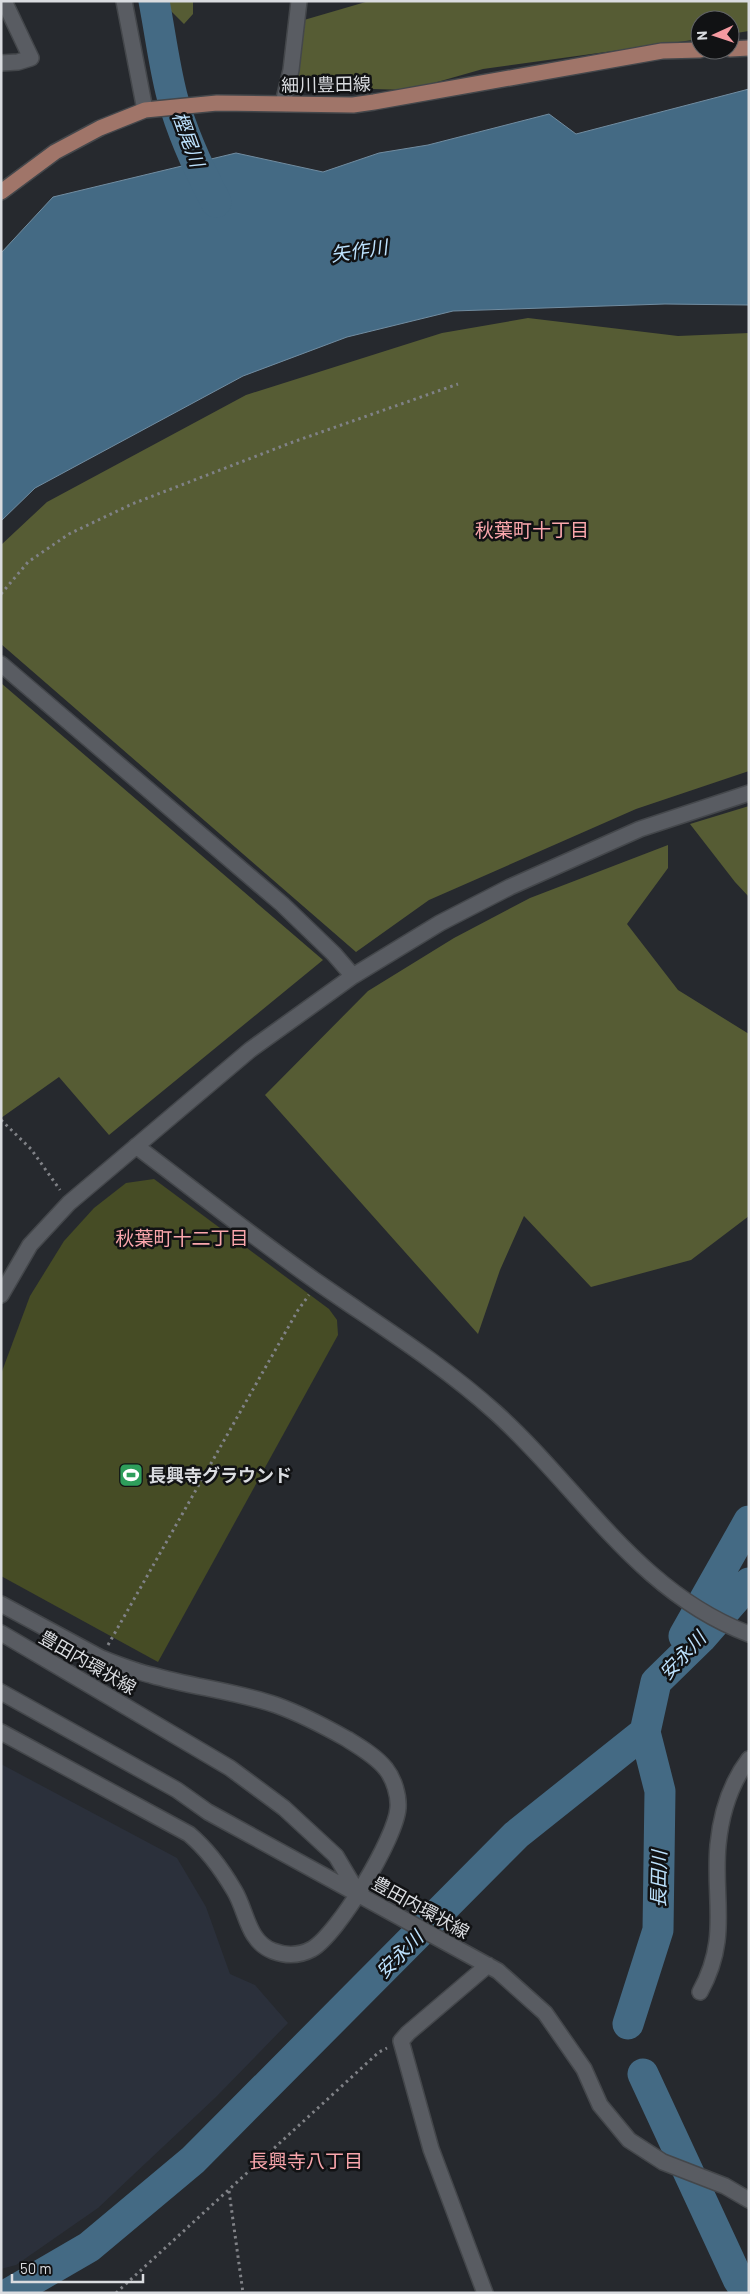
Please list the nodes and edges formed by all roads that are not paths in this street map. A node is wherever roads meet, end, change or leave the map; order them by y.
1 (4, 1) edge
2 (124, 1) edge
3 (299, 1) edge
4 (690, 50) edge
5 (1, 63) edge
6 (283, 103) junction
7 (145, 110) junction
8 (1, 192) edge
9 (1, 664) edge
10 (749, 793) edge
11 (353, 976) junction
12 (136, 1146) junction
13 (1, 1295) edge
14 (1, 1604) edge
15 (1, 1633) edge
16 (749, 1634) edge
17 (1, 1692) edge
18 (1, 1732) edge
19 (749, 1759) edge
20 (358, 1895) junction
21 (488, 1964) junction
22 (700, 1992) dead end
23 (749, 2200) edge
24 (486, 2293) edge

1 - 5 street
2 - 7 street
3 - 6 street
4 - 6 main road, 細川豊田線
6 - 7 main road, 細川豊田線
7 - 8 main road, 細川豊田線
9 - 11 street
10 - 11 street
11 - 12 street
12 - 13 street
12 - 16 street
14 - 20 street
15 - 20 street, 豊田内環状線
17 - 20 street
18 - 20 street
19 - 22 street
20 - 21 street, 豊田内環状線
21 - 23 street, 豊田内環状線
21 - 24 street

